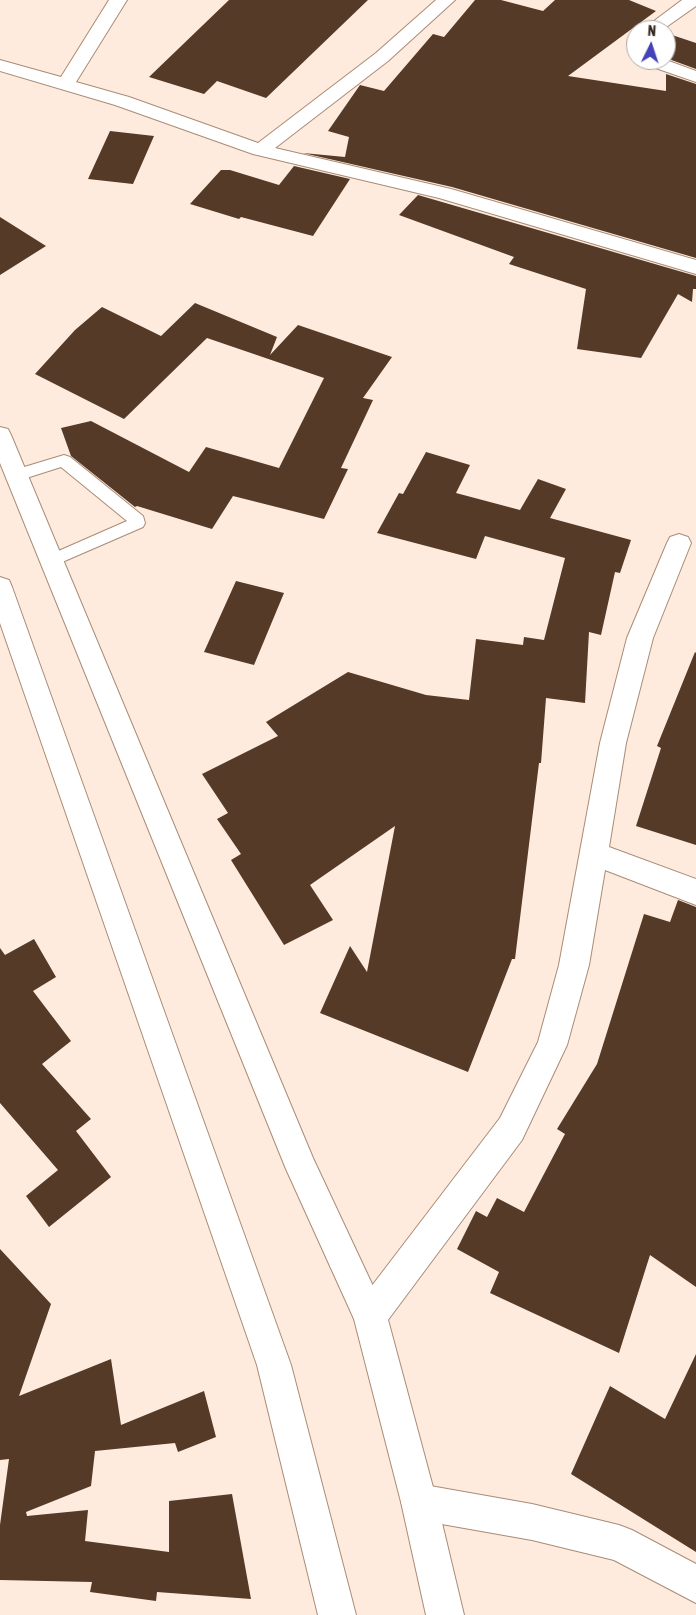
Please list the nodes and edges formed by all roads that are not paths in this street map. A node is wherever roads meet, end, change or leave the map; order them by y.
1 (118, 0) edge
2 (446, 0) edge
3 (693, 0) edge
4 (666, 20) edge
5 (0, 65) edge
6 (676, 70) edge
7 (696, 77) edge
8 (66, 84) junction
9 (260, 150) junction
10 (696, 267) edge
11 (0, 434) edge
12 (17, 475) junction
13 (679, 543) dead end
14 (53, 560) junction
15 (3, 604) edge
16 (595, 854) junction
17 (696, 892) edge
18 (370, 1316) junction
19 (419, 1502) junction
20 (696, 1584) edge
21 (337, 1615) edge
22 (445, 1615) edge

1 - 8 main road
2 - 9 main road
3 - 4 main road
5 - 8 main road
6 - 7 main road
8 - 9 main road
9 - 10 main road
11 - 12 main road
12 - 14 main road
12 - 14 lane
13 - 16 main road
14 - 18 main road
15 - 21 main road
16 - 17 main road
16 - 18 main road
18 - 19 main road
19 - 20 main road
19 - 22 main road

